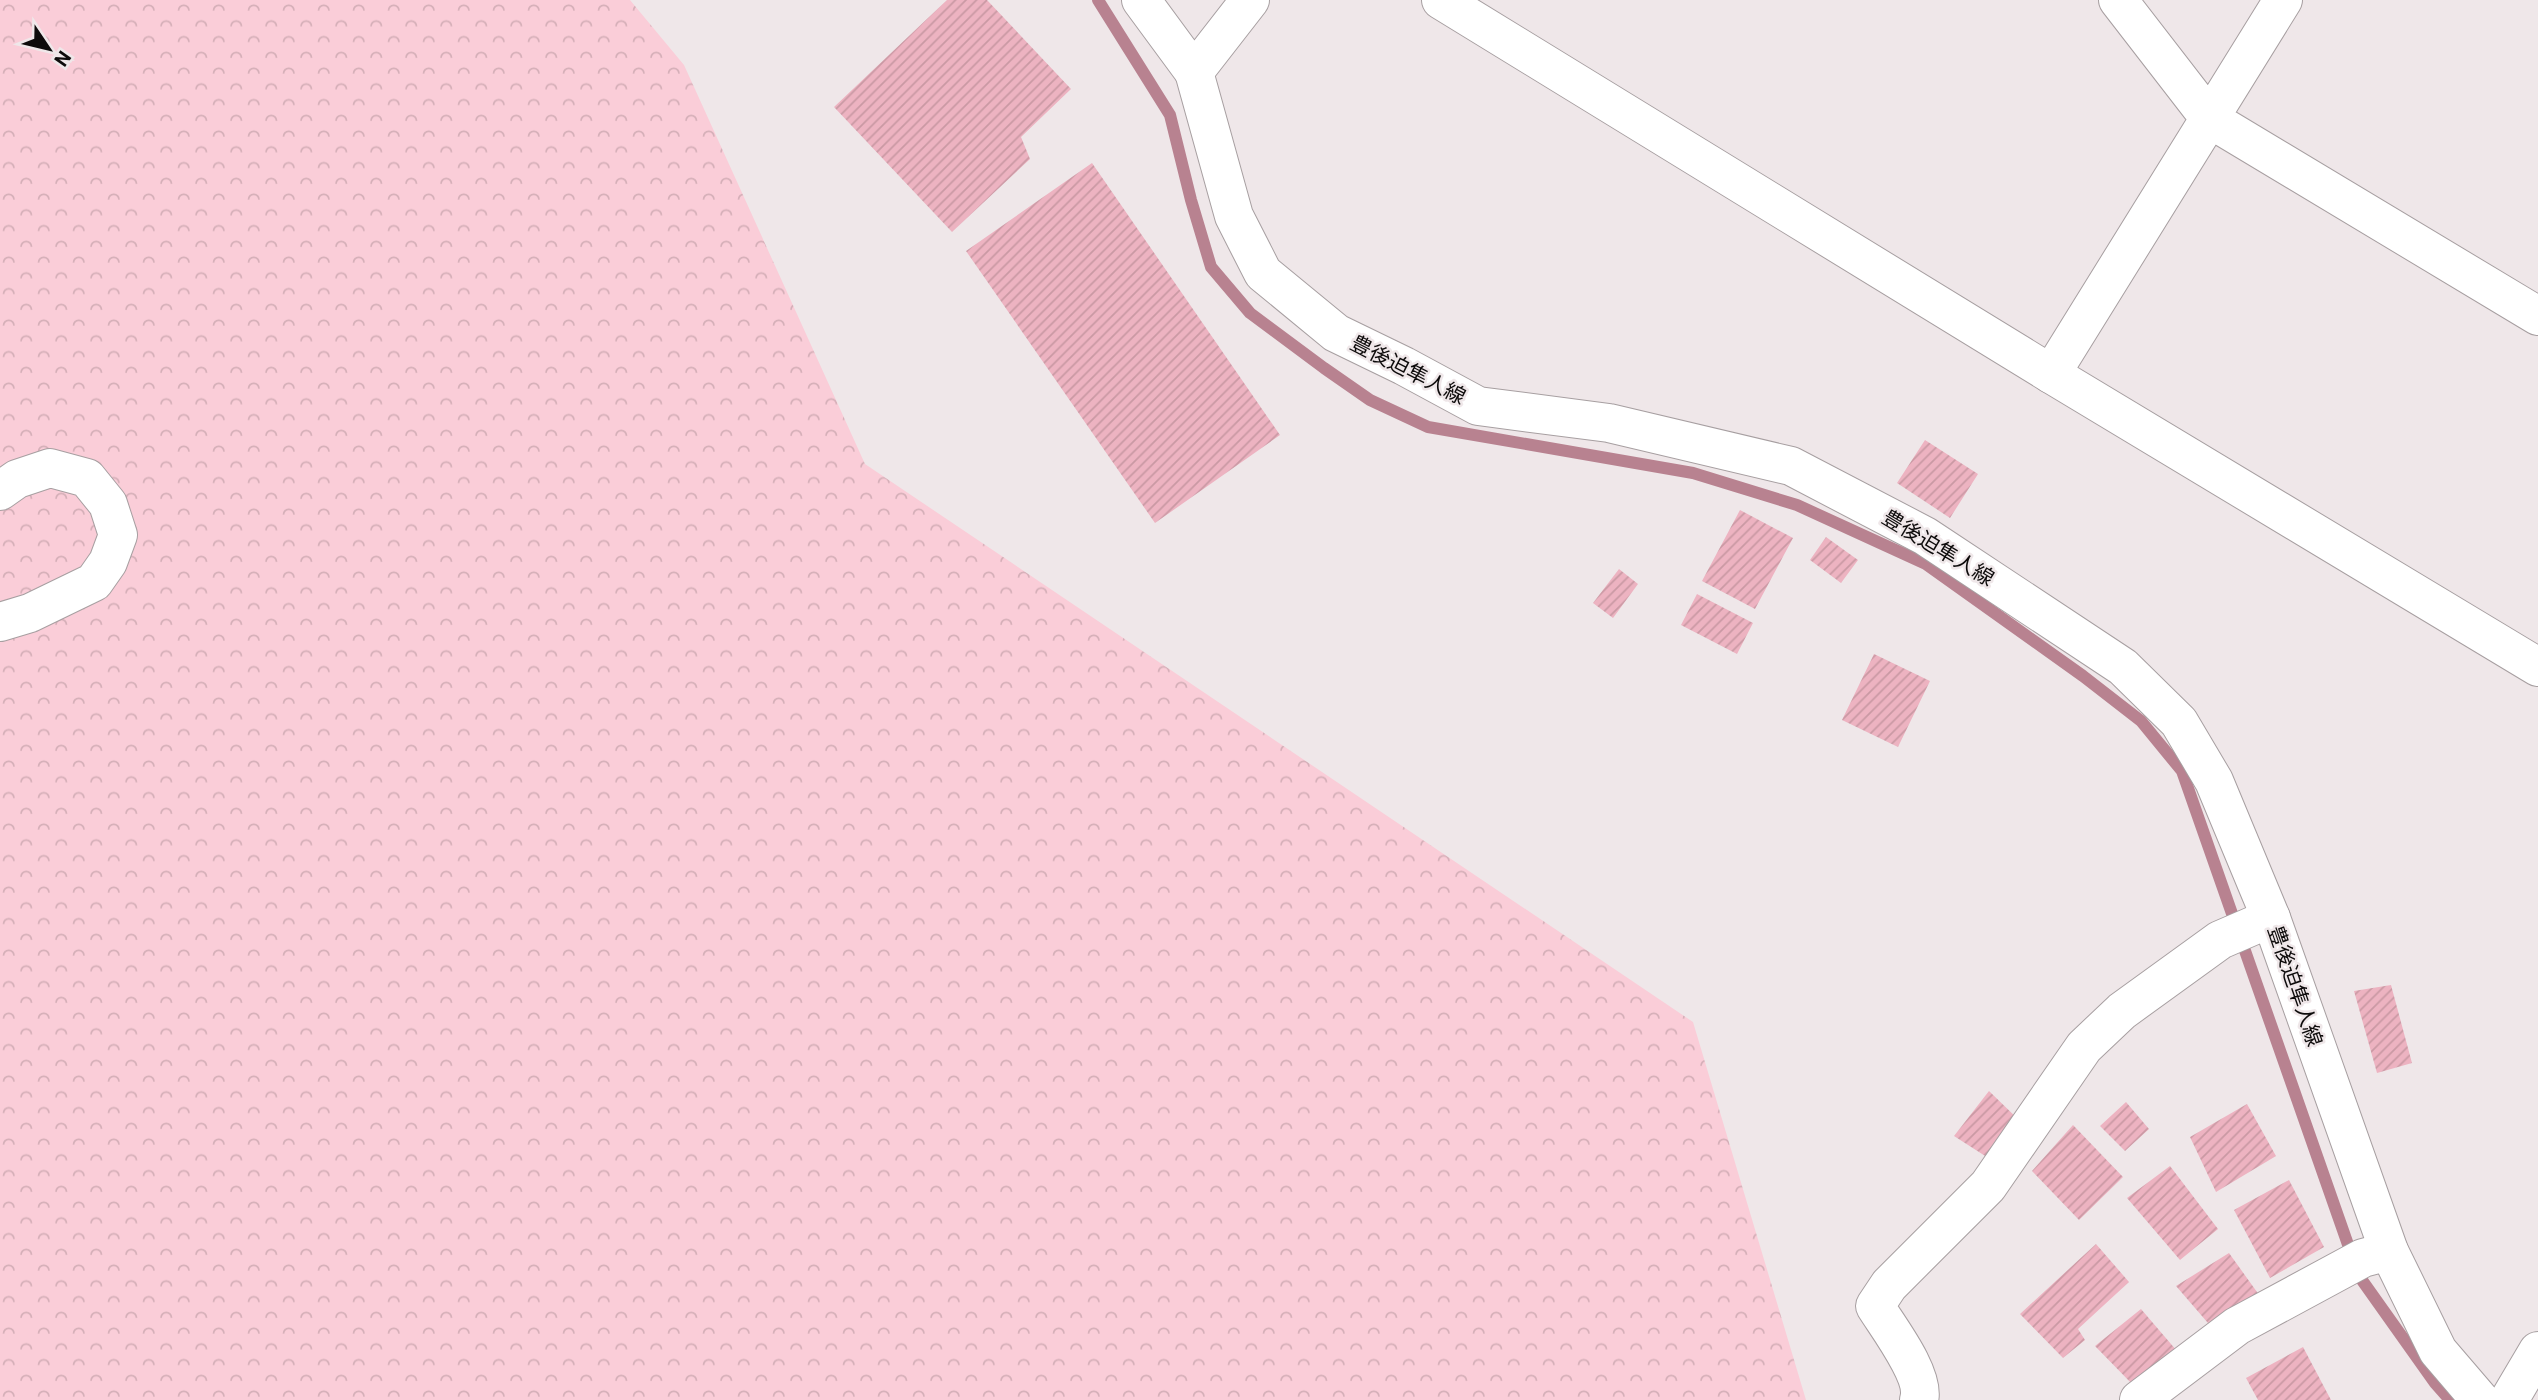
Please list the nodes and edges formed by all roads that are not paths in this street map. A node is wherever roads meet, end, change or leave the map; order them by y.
1 (1141, 0) edge
2 (1250, 0) edge
3 (1441, 0) edge
4 (2118, 0) edge
5 (2283, 0) edge
6 (1194, 72) junction
7 (2210, 119) junction
8 (2538, 316) edge
9 (2051, 374) junction
10 (0, 491) edge
11 (0, 622) edge
12 (2538, 667) edge
13 (2271, 918) junction
14 (2376, 1255) junction
15 (2538, 1351) edge
16 (1919, 1400) edge
17 (2139, 1400) edge
18 (2480, 1400) edge
19 (2509, 1400) edge

1 - 6 main road, 豊後迫隼人線
2 - 6 main road
3 - 9 main road
4 - 7 main road
5 - 7 main road
6 - 13 main road, 豊後迫隼人線
7 - 8 main road
7 - 9 main road
9 - 12 main road
10 - 11 main road
13 - 14 main road, 豊後迫隼人線
13 - 16 main road
14 - 17 main road
14 - 18 main road, 豊後迫隼人線
15 - 19 main road

